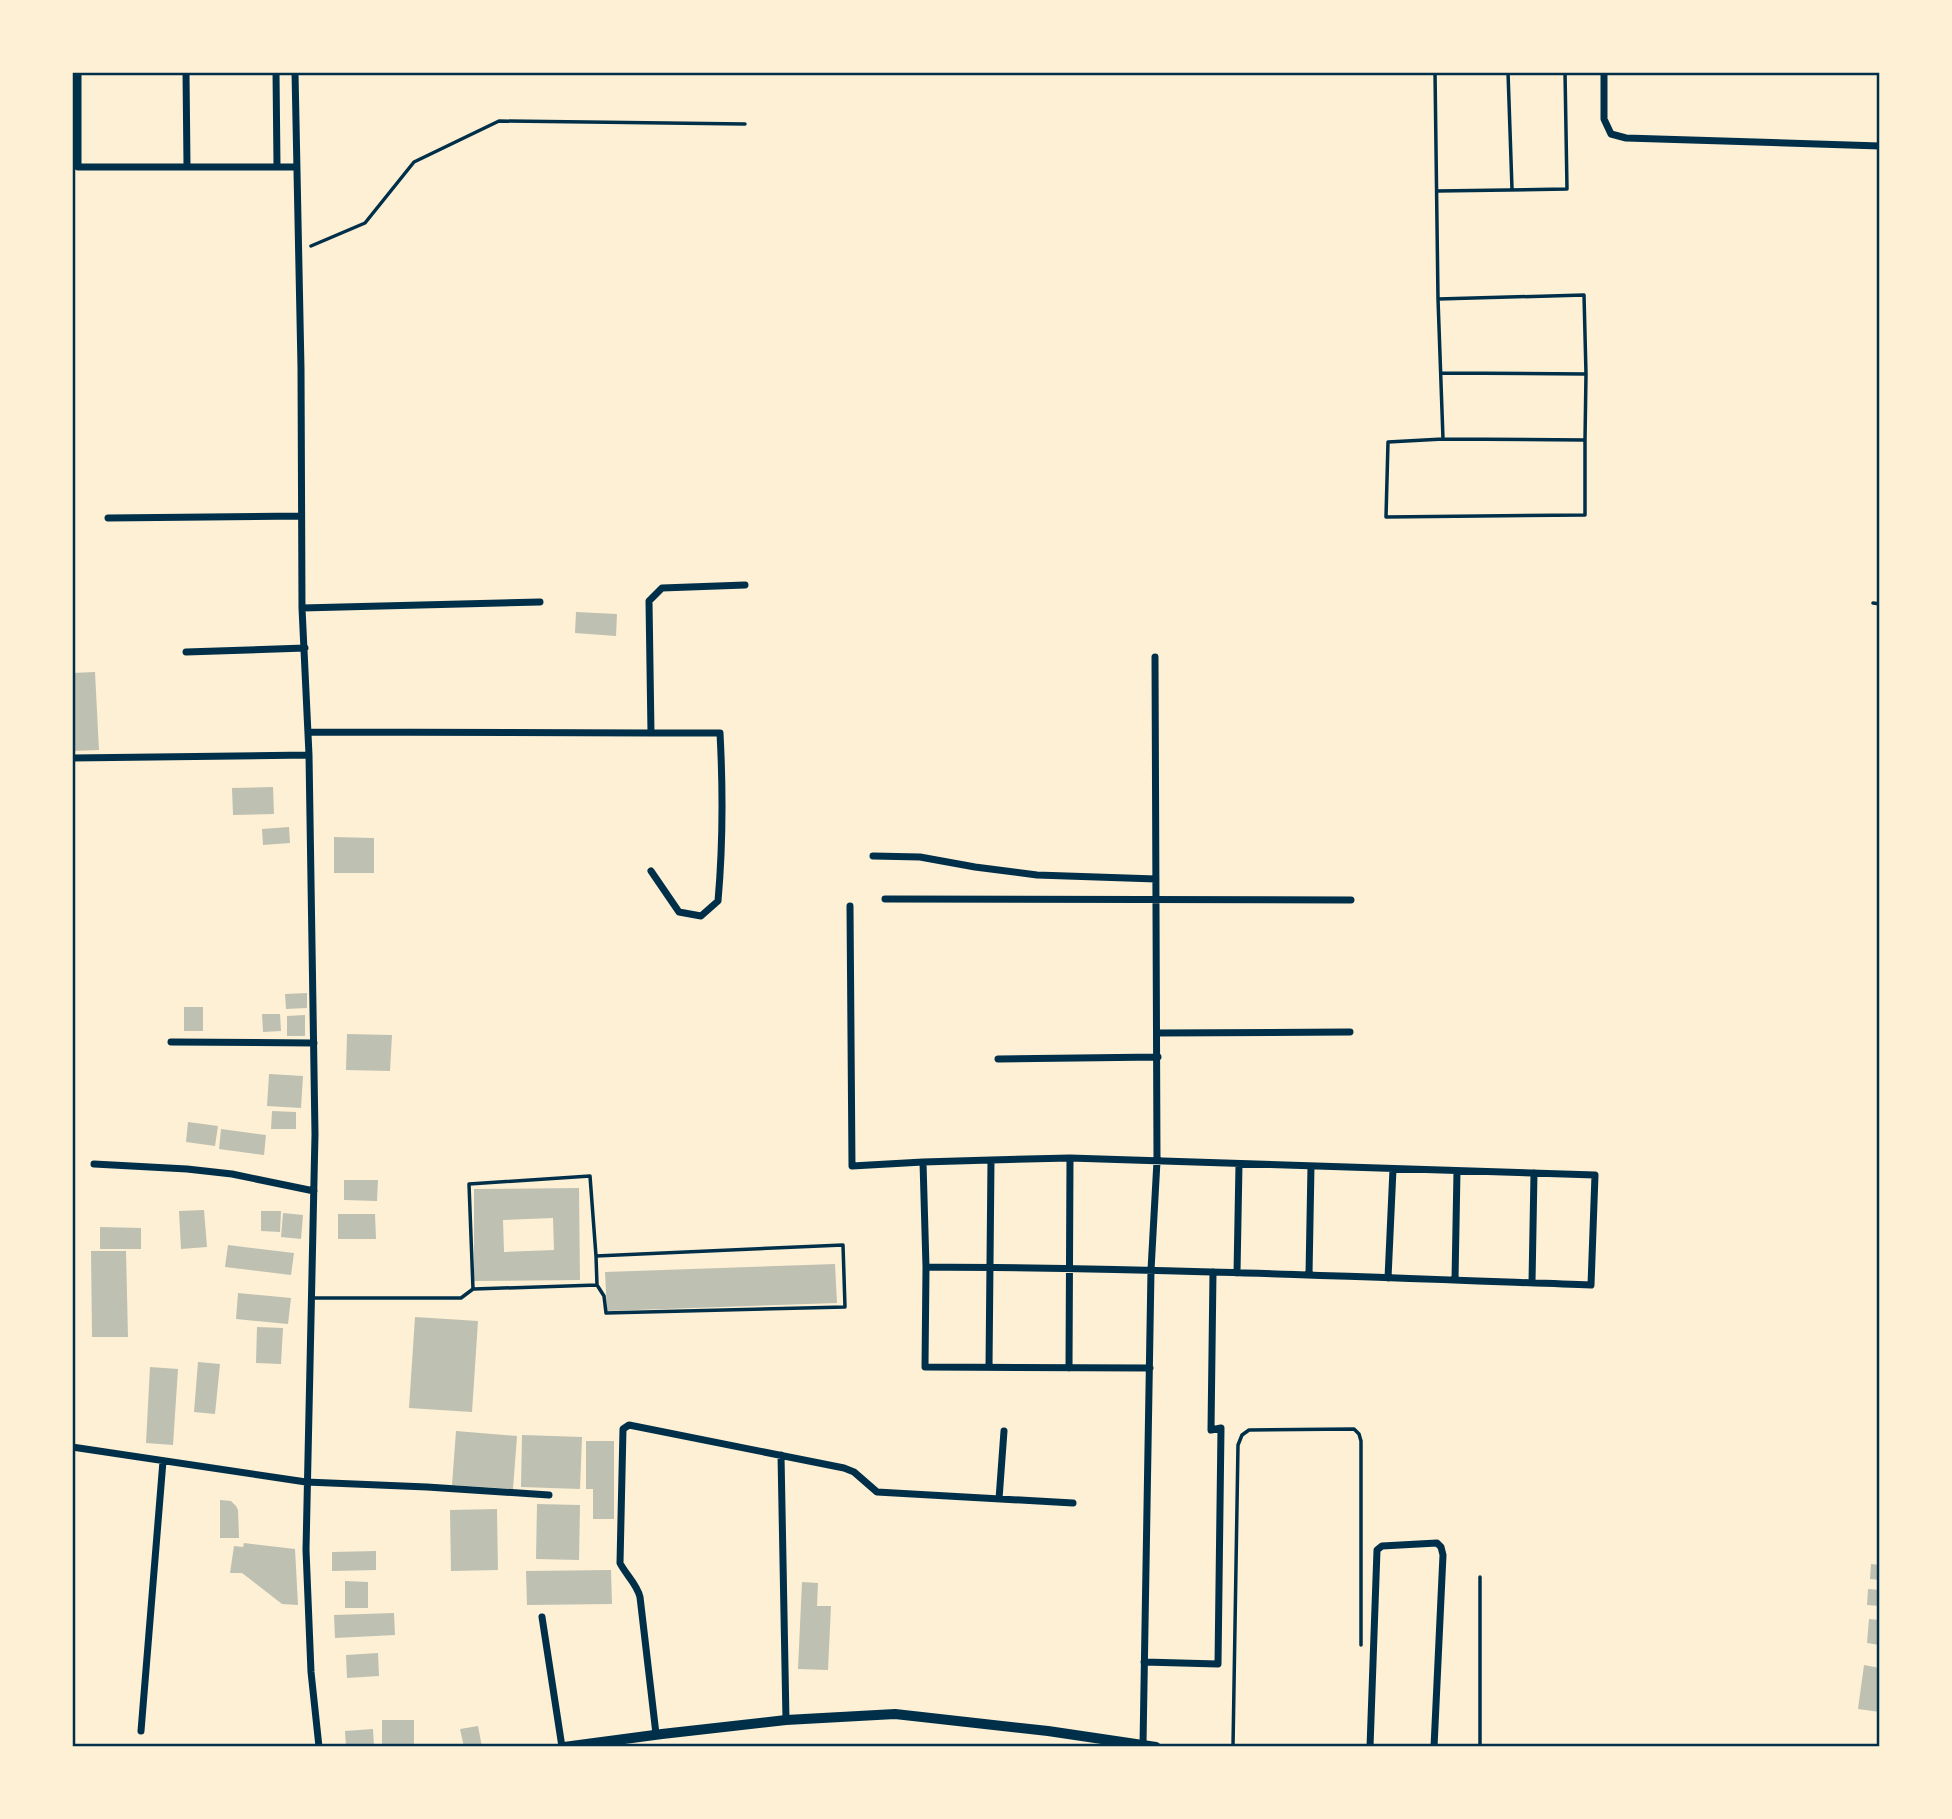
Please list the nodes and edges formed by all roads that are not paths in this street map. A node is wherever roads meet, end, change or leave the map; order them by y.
1 (78, 72) edge
2 (186, 72) edge
3 (276, 72) edge
4 (295, 72) edge
5 (1435, 72) edge
6 (1508, 72) edge
7 (1565, 72) edge
8 (1604, 72) edge
9 (1880, 146) edge
10 (187, 166) junction
11 (277, 166) junction
12 (296, 167) junction
13 (1512, 189) junction
14 (1437, 191) junction
15 (1438, 299) junction
16 (1441, 373) junction
17 (1586, 374) junction
18 (1443, 439) junction
19 (1585, 440) junction
20 (301, 516) junction
21 (108, 518) dead end
22 (745, 585) dead end
23 (540, 602) dead end
24 (1873, 603) dead end
25 (1880, 604) edge
26 (302, 608) junction
27 (304, 648) junction
28 (186, 652) dead end
29 (1154, 657) dead end
30 (308, 732) junction
31 (651, 733) junction
32 (309, 755) junction
33 (72, 758) edge
34 (873, 856) dead end
35 (651, 871) dead end
36 (1156, 879) junction
37 (1157, 898) junction
38 (886, 899) dead end
39 (1351, 900) dead end
40 (850, 906) dead end
41 (1350, 1032) dead end
42 (1158, 1033) junction
43 (171, 1042) dead end
44 (314, 1043) junction
45 (1158, 1057) junction
46 (998, 1059) dead end
47 (1070, 1158) junction
48 (990, 1160) junction
49 (1157, 1161) junction
50 (923, 1163) junction
51 (94, 1164) dead end
52 (1238, 1164) junction
53 (1311, 1166) junction
54 (1392, 1169) junction
55 (1457, 1171) junction
56 (1534, 1173) junction
57 (314, 1191) junction
58 (596, 1256) junction
59 (926, 1267) junction
60 (989, 1267) junction
61 (1068, 1268) junction
62 (1152, 1270) junction
63 (1213, 1272) junction
64 (1237, 1273) junction
65 (1309, 1275) junction
66 (1388, 1278) junction
67 (1455, 1280) junction
68 (1532, 1283) junction
69 (597, 1285) junction
70 (473, 1289) junction
71 (311, 1298) junction
72 (989, 1367) junction
73 (1069, 1368) junction
74 (1150, 1368) junction
75 (1004, 1431) dead end
76 (72, 1447) edge
77 (781, 1455) junction
78 (163, 1461) junction
79 (306, 1482) junction
80 (549, 1495) dead end
81 (999, 1499) junction
82 (1073, 1503) dead end
83 (1480, 1577) dead end
84 (542, 1617) dead end
85 (1361, 1645) dead end
86 (1144, 1662) junction
87 (786, 1720) junction
88 (141, 1731) dead end
89 (656, 1734) junction
90 (1143, 1745) junction
91 (319, 1747) edge
92 (563, 1747) edge
93 (1156, 1747) edge
94 (1233, 1747) edge
95 (1370, 1747) edge
96 (1434, 1747) edge
97 (1480, 1747) edge

1 - 10 street
2 - 10 street
3 - 11 street
4 - 12 street
5 - 14 lane
6 - 13 lane
7 - 13 lane
8 - 9 street
10 - 11 street
11 - 12 street
12 - 20 street
13 - 14 lane
14 - 15 lane
15 - 16 lane
15 - 17 lane
16 - 17 lane
16 - 18 lane
17 - 19 lane
18 - 19 lane
18 - 19 lane
20 - 21 street
20 - 26 street
22 - 31 street
23 - 26 street
24 - 25 lane
26 - 27 street
27 - 28 street
27 - 30 street
29 - 36 street
30 - 31 street
30 - 32 street
31 - 35 street
32 - 33 street
32 - 44 street
34 - 36 street
36 - 37 street
37 - 38 street
37 - 39 street
37 - 42 street
40 - 50 street
41 - 42 street
42 - 45 street
43 - 44 street
44 - 57 street
45 - 46 street
45 - 49 street
47 - 48 street
47 - 49 street
47 - 61 street
48 - 50 street
48 - 60 street
49 - 52 street
49 - 62 street
50 - 59 street
51 - 57 street
52 - 53 street
52 - 64 street
53 - 54 street
53 - 65 street
54 - 55 street
54 - 66 street
55 - 56 street
55 - 67 street
56 - 68 street
56 - 68 street
57 - 71 street
58 - 69 lane
58 - 69 lane
58 - 70 lane
59 - 60 street
59 - 72 street
60 - 61 street
60 - 72 street
61 - 62 street
61 - 73 street
62 - 63 street
62 - 74 street
63 - 64 street
63 - 86 street
64 - 65 street
65 - 66 street
66 - 67 street
67 - 68 street
69 - 70 lane
70 - 71 lane
71 - 79 street
72 - 73 street
73 - 74 street
74 - 86 street
75 - 81 street
76 - 78 street
77 - 81 street
77 - 87 street
77 - 89 street
78 - 79 street
78 - 88 street
79 - 80 street
79 - 91 street
81 - 82 street
83 - 97 lane
84 - 92 street
85 - 94 lane
86 - 90 street
87 - 89 street
87 - 90 street
89 - 92 street
90 - 93 street
95 - 96 street

